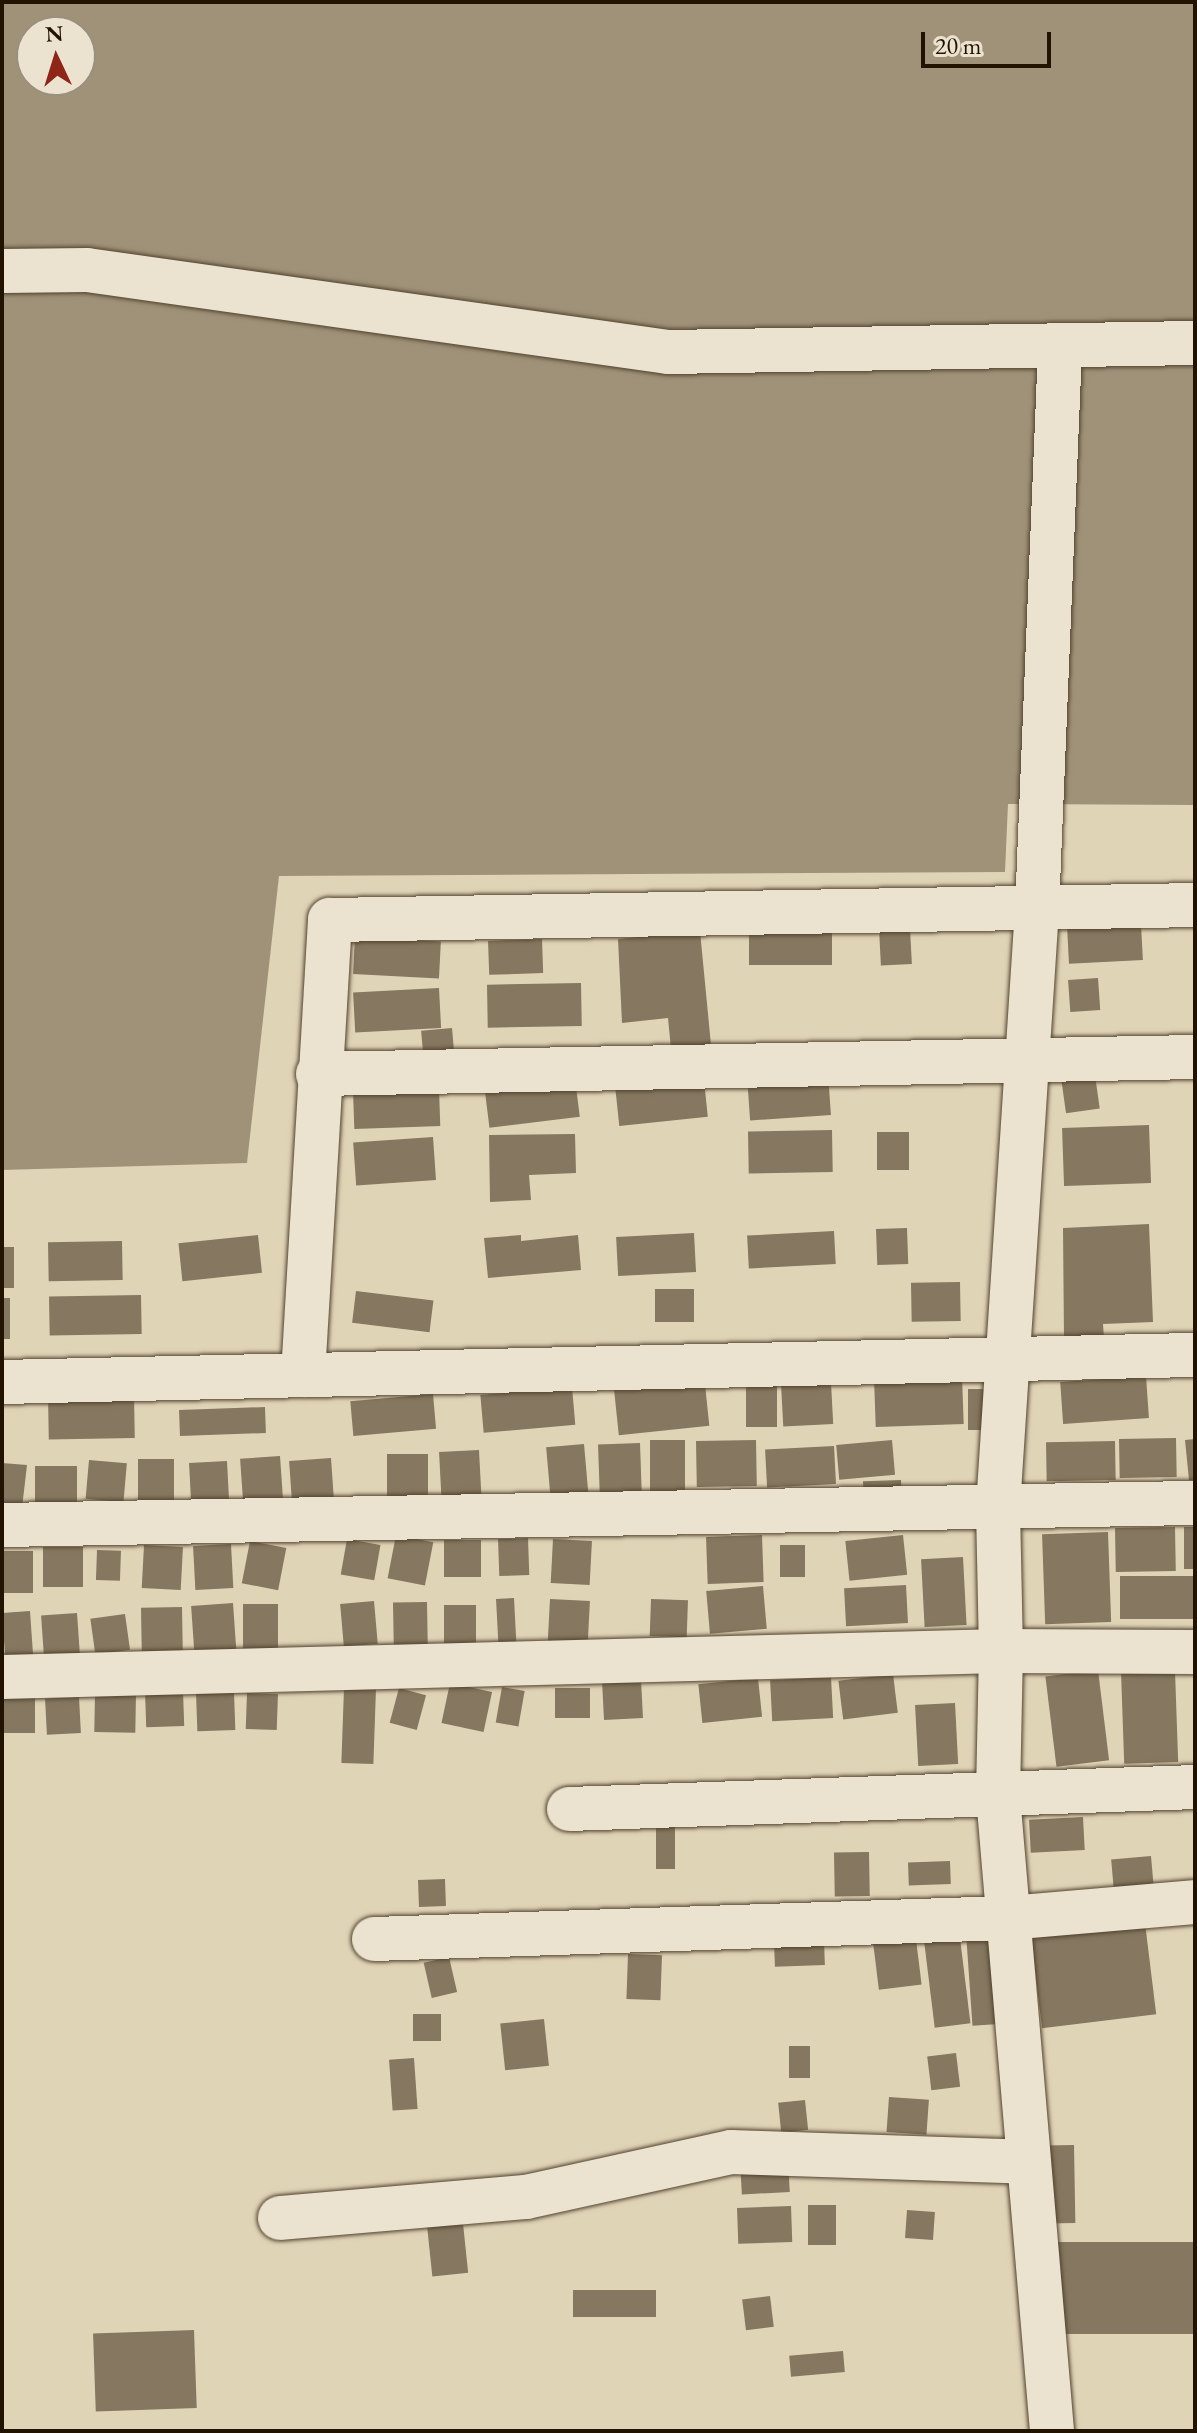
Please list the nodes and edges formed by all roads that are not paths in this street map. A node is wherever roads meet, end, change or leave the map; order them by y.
1 (2, 271) edge
2 (1195, 343) edge
3 (1060, 349) junction
4 (1195, 905) edge
5 (1037, 909) junction
6 (1195, 1057) edge
7 (1027, 1059) junction
8 (318, 1074) junction
9 (1195, 1355) edge
10 (1007, 1360) junction
11 (303, 1375) junction
12 (2, 1382) edge
13 (1195, 1503) edge
14 (998, 1508) junction
15 (2, 1525) edge
16 (1001, 1651) junction
17 (1195, 1652) edge
18 (2, 1677) edge
19 (1195, 1787) edge
20 (998, 1796) junction
21 (569, 1809) dead end
22 (1195, 1902) edge
23 (1008, 1918) junction
24 (374, 1939) dead end
25 (1027, 2162) junction
26 (280, 2218) dead end
27 (1052, 2431) edge

1 - 3 street
2 - 3 street
3 - 5 street
4 - 5 street
5 - 7 street
5 - 8 street
6 - 7 street
7 - 8 street
7 - 10 street
8 - 11 street
9 - 10 street
10 - 11 street
10 - 14 street
11 - 12 street
13 - 14 street
14 - 15 street
14 - 16 street
16 - 17 street
16 - 18 street
16 - 20 street
19 - 20 street
20 - 21 street
20 - 23 street
22 - 23 street
23 - 24 street
23 - 25 street
25 - 26 street
25 - 27 street

